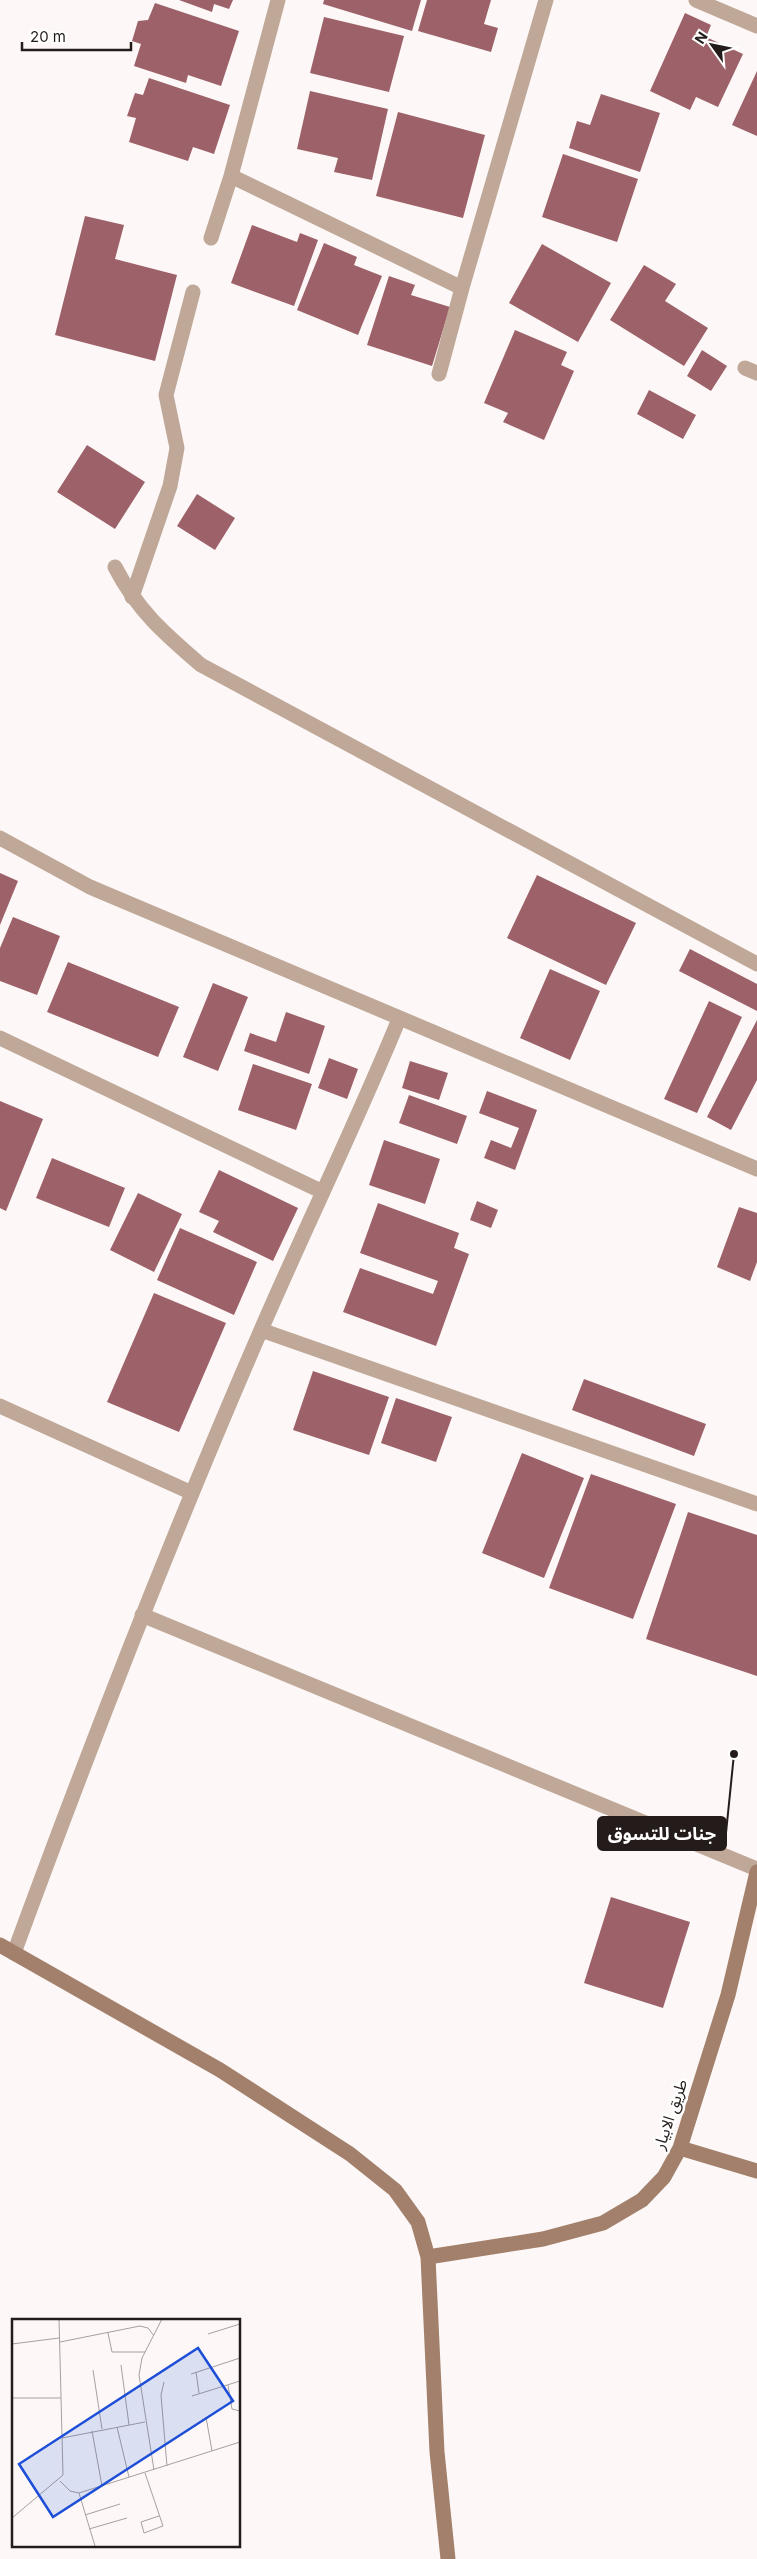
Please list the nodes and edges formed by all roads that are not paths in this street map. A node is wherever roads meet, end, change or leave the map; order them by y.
1 (278, 0) edge
2 (546, 0) edge
3 (696, 0) edge
4 (757, 26) edge
5 (231, 176) junction
6 (211, 238) dead end
7 (462, 288) junction
8 (193, 292) dead end
9 (439, 374) dead end
10 (115, 567) dead end
11 (132, 597) junction
12 (0, 838) edge
13 (757, 964) edge
14 (399, 1019) junction
15 (0, 1038) edge
16 (757, 1170) edge
17 (323, 1192) junction
18 (261, 1330) junction
19 (0, 1406) edge
20 (192, 1493) junction
21 (757, 1504) edge
22 (142, 1615) junction
23 (757, 1870) edge
24 (0, 1945) edge
25 (14, 1953) junction
26 (680, 2148) junction
27 (757, 2171) edge
28 (428, 2257) junction
29 (448, 2559) edge

1 - 5 street
2 - 7 street
3 - 4 street
5 - 6 street
5 - 7 street
7 - 9 street
8 - 11 street
10 - 11 street
11 - 13 street
12 - 14 street
14 - 16 street
14 - 17 street
15 - 17 street
17 - 18 street
18 - 20 street
18 - 21 street
19 - 20 street
20 - 22 street
22 - 23 street
22 - 25 street
23 - 26 main road, طريق الابيار
24 - 25 main road
25 - 28 main road
26 - 27 main road
26 - 28 main road, طريق الابيار
28 - 29 main road

